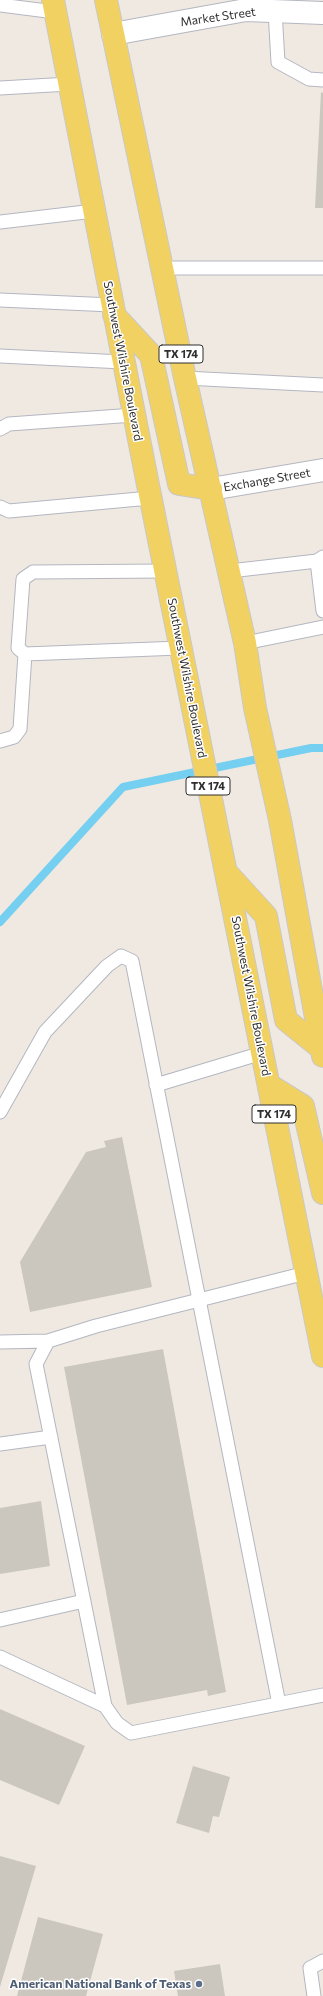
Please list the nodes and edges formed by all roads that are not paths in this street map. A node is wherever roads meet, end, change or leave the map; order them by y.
1 (106, 0) edge
2 (0, 5) edge
3 (54, 6) edge
4 (275, 11) junction
5 (323, 13) edge
6 (113, 34) junction
7 (323, 80) edge
8 (70, 84) junction
9 (0, 88) edge
10 (94, 211) junction
11 (0, 222) edge
12 (164, 268) junction
13 (323, 268) edge
14 (0, 300) edge
15 (113, 310) junction
16 (0, 356) edge
17 (123, 362) junction
18 (185, 378) junction
19 (323, 385) edge
20 (134, 415) junction
21 (0, 429) edge
22 (323, 470) edge
23 (211, 489) junction
24 (150, 498) junction
25 (0, 507) edge
26 (320, 559) edge
27 (165, 571) junction
28 (230, 571) junction
29 (323, 611) edge
30 (323, 627) edge
31 (245, 643) junction
32 (180, 648) junction
33 (25, 654) junction
34 (0, 741) edge
35 (226, 872) junction
36 (323, 1051) edge
37 (262, 1054) junction
38 (156, 1085) junction
39 (269, 1085) junction
40 (0, 1112) edge
41 (323, 1193) edge
42 (306, 1273) junction
43 (199, 1300) junction
44 (48, 1341) junction
45 (0, 1342) edge
46 (323, 1356) edge
47 (50, 1436) junction
48 (0, 1444) edge
49 (84, 1601) junction
50 (0, 1620) edge
51 (0, 1657) edge
52 (323, 1695) edge
53 (279, 1704) junction
54 (105, 1706) junction
55 (323, 1961) edge
56 (310, 1968) junction
57 (323, 1971) edge
58 (314, 1996) edge

1 - 6 main road, TX 174
2 - 3 lane
3 - 8 main road, Southwest Wilshire Boulevard / TX 174
4 - 5 street, Market Street
4 - 6 street, Market Street
4 - 7 lane
6 - 12 main road, TX 174
8 - 9 lane
8 - 10 main road, Southwest Wilshire Boulevard / TX 174
10 - 11 lane
10 - 15 main road, Southwest Wilshire Boulevard / TX 174
12 - 13 lane
12 - 18 main road, TX 174
14 - 15 lane
15 - 17 main road, Southwest Wilshire Boulevard / TX 174
15 - 23 main road
16 - 17 lane
17 - 20 main road, Southwest Wilshire Boulevard / TX 174
18 - 19 lane
18 - 23 main road, TX 174
20 - 21 lane
20 - 24 main road, Southwest Wilshire Boulevard / TX 174
22 - 23 street, Exchange Street
23 - 28 main road, TX 174
24 - 25 lane
24 - 27 main road, Southwest Wilshire Boulevard / TX 174
26 - 28 lane
26 - 29 lane
27 - 32 main road, Southwest Wilshire Boulevard / TX 174
27 - 33 lane
28 - 31 main road, TX 174
30 - 31 lane
31 - 36 main road, TX 174
32 - 33 lane
32 - 35 main road, Southwest Wilshire Boulevard / TX 174
33 - 34 lane
35 - 36 main road
35 - 37 main road, Southwest Wilshire Boulevard / TX 174
37 - 38 lane
37 - 39 main road, Southwest Wilshire Boulevard / TX 174
38 - 40 lane
38 - 43 lane
39 - 41 main road
39 - 42 main road, Southwest Wilshire Boulevard / TX 174
42 - 43 lane
42 - 46 main road, Southwest Wilshire Boulevard / TX 174
43 - 44 lane
43 - 53 lane
44 - 45 lane
44 - 47 lane
47 - 48 lane
47 - 49 lane
49 - 50 lane
49 - 54 lane
51 - 54 lane
52 - 53 lane
53 - 54 lane
55 - 56 lane
56 - 57 lane
56 - 58 lane

